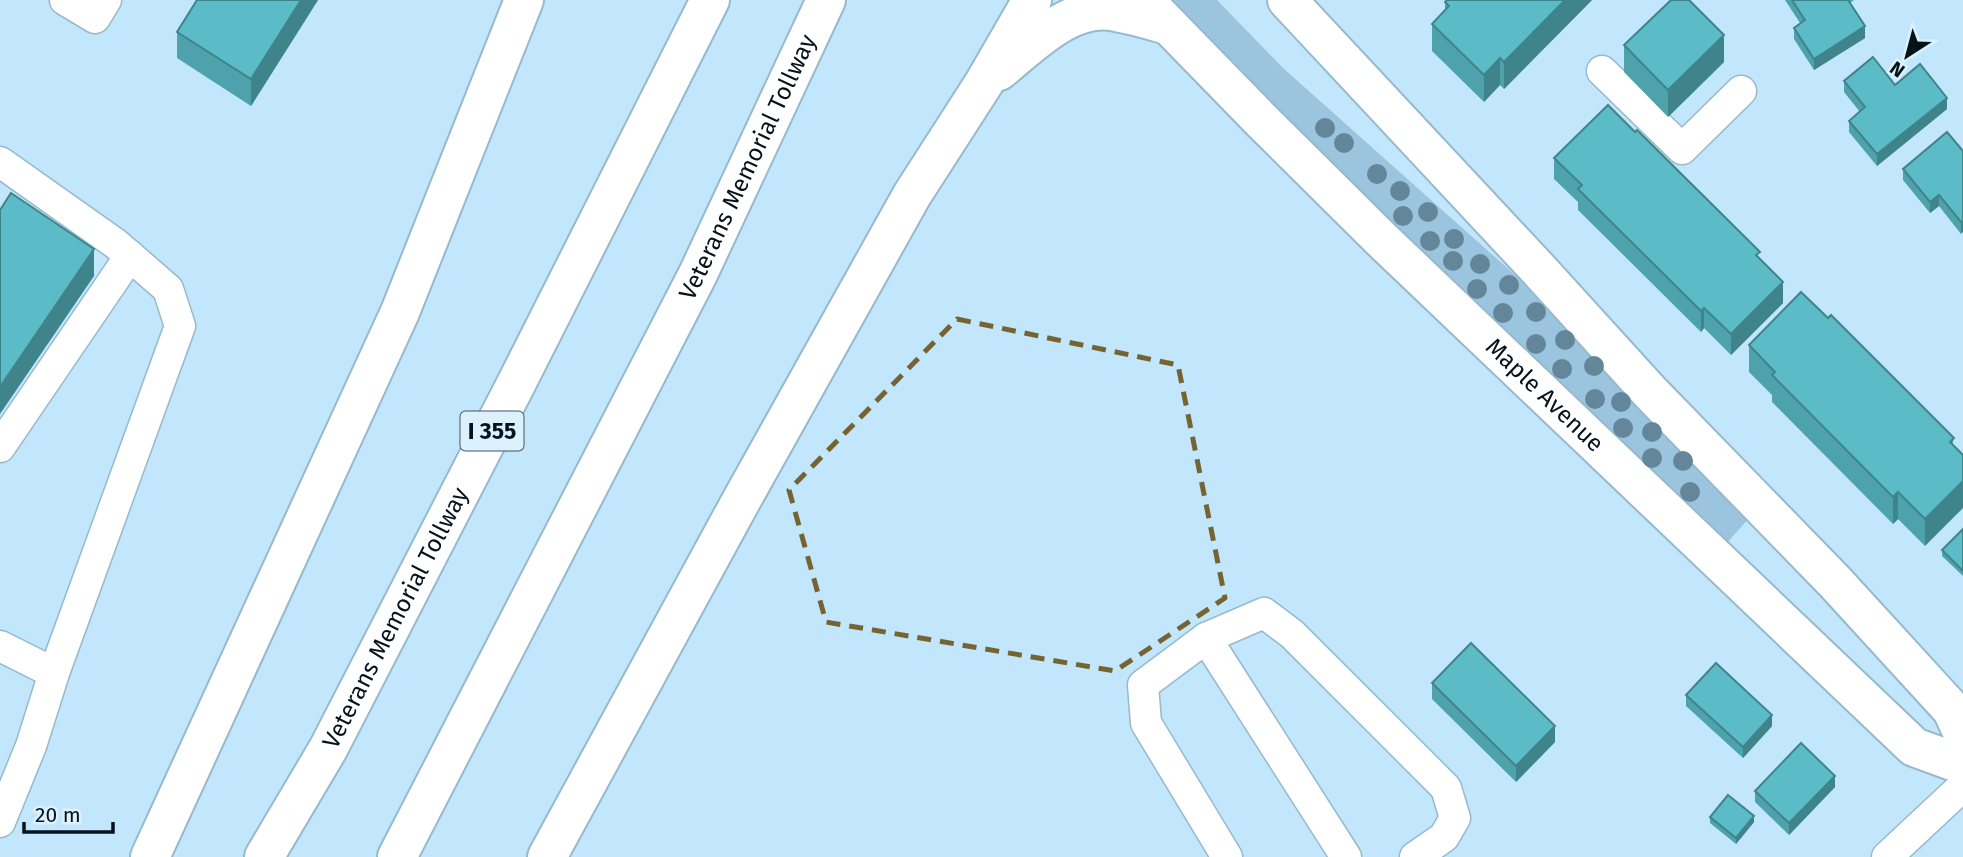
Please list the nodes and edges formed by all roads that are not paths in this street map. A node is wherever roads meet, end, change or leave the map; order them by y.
1 (65, 0) edge
2 (106, 0) edge
3 (524, 0) edge
4 (710, 0) edge
5 (826, 0) edge
6 (1032, 0) edge
7 (1287, 0) edge
8 (1156, 13) edge
9 (1602, 71) dead end
10 (984, 83) junction
11 (1741, 91) dead end
12 (0, 162) edge
13 (130, 256) junction
14 (0, 447) edge
15 (1206, 638) junction
16 (0, 646) edge
17 (54, 673) junction
18 (1963, 734) edge
19 (1963, 765) edge
20 (1963, 786) edge
21 (0, 821) edge
22 (150, 857) edge
23 (264, 857) edge
24 (397, 857) edge
25 (547, 857) edge
26 (1227, 857) edge
27 (1346, 857) edge
28 (1415, 857) edge
29 (1887, 857) edge

1 - 2 street
3 - 22 main road
4 - 23 main road, Veterans Memorial Tollway / I 355
5 - 24 main road, Veterans Memorial Tollway
6 - 10 main road
7 - 18 main road
8 - 10 main road
8 - 19 main road, Maple Avenue
9 - 11 street
10 - 25 main road
12 - 13 street
13 - 14 street
13 - 17 street
15 - 26 street
15 - 27 street
15 - 28 street
16 - 17 street
17 - 21 street
20 - 29 street

